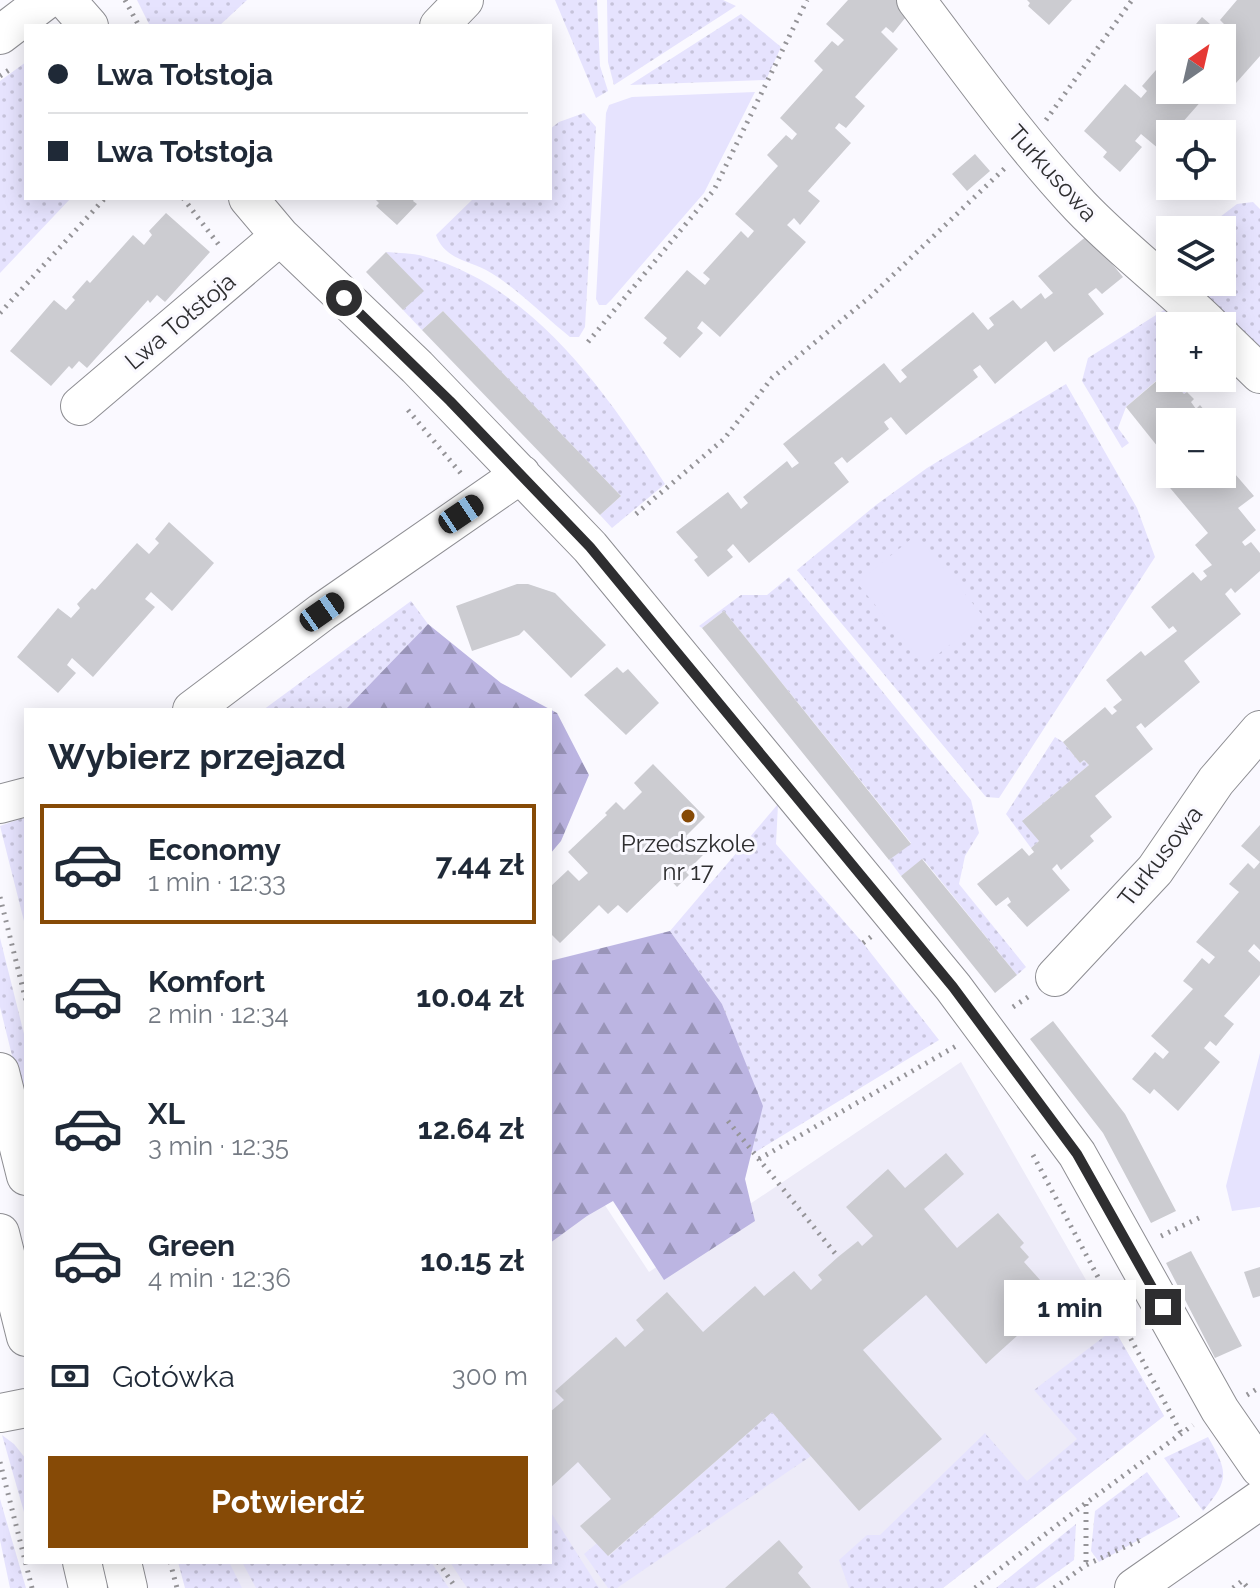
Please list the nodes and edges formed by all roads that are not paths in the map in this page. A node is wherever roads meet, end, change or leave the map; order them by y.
1 (46, 0) edge
2 (66, 0) edge
3 (464, 0) edge
4 (916, 0) edge
5 (87, 24) edge
6 (441, 24) edge
7 (0, 35) edge
8 (266, 211) edge
9 (1197, 312) edge
10 (1236, 351) edge
11 (1258, 372) edge
12 (80, 406) dead end
13 (521, 474) junction
14 (195, 708) edge
15 (1260, 730) edge
16 (24, 798) edge
17 (0, 804) edge
18 (1042, 987) road end
19 (0, 1072) edge
20 (24, 1168) edge
21 (0, 1233) edge
22 (24, 1329) edge
23 (24, 1408) edge
24 (0, 1413) edge
25 (1260, 1468) edge
26 (1260, 1500) edge
27 (82, 1564) edge
28 (122, 1564) edge
29 (1151, 1584) edge
30 (88, 1588) edge
31 (128, 1588) edge

1 - 7 street
2 - 5 street
3 - 6 street
4 - 9 street, Turkusowa
8 - 12 street, Lwa Tołstoja
8 - 13 street, Lwa Tołstoja
10 - 11 street
13 - 14 street
13 - 25 street, Lwa Tołstoja
15 - 18 street, Turkusowa
16 - 17 street
19 - 20 street
21 - 22 street
23 - 24 street
26 - 29 street
27 - 30 street
28 - 31 street

